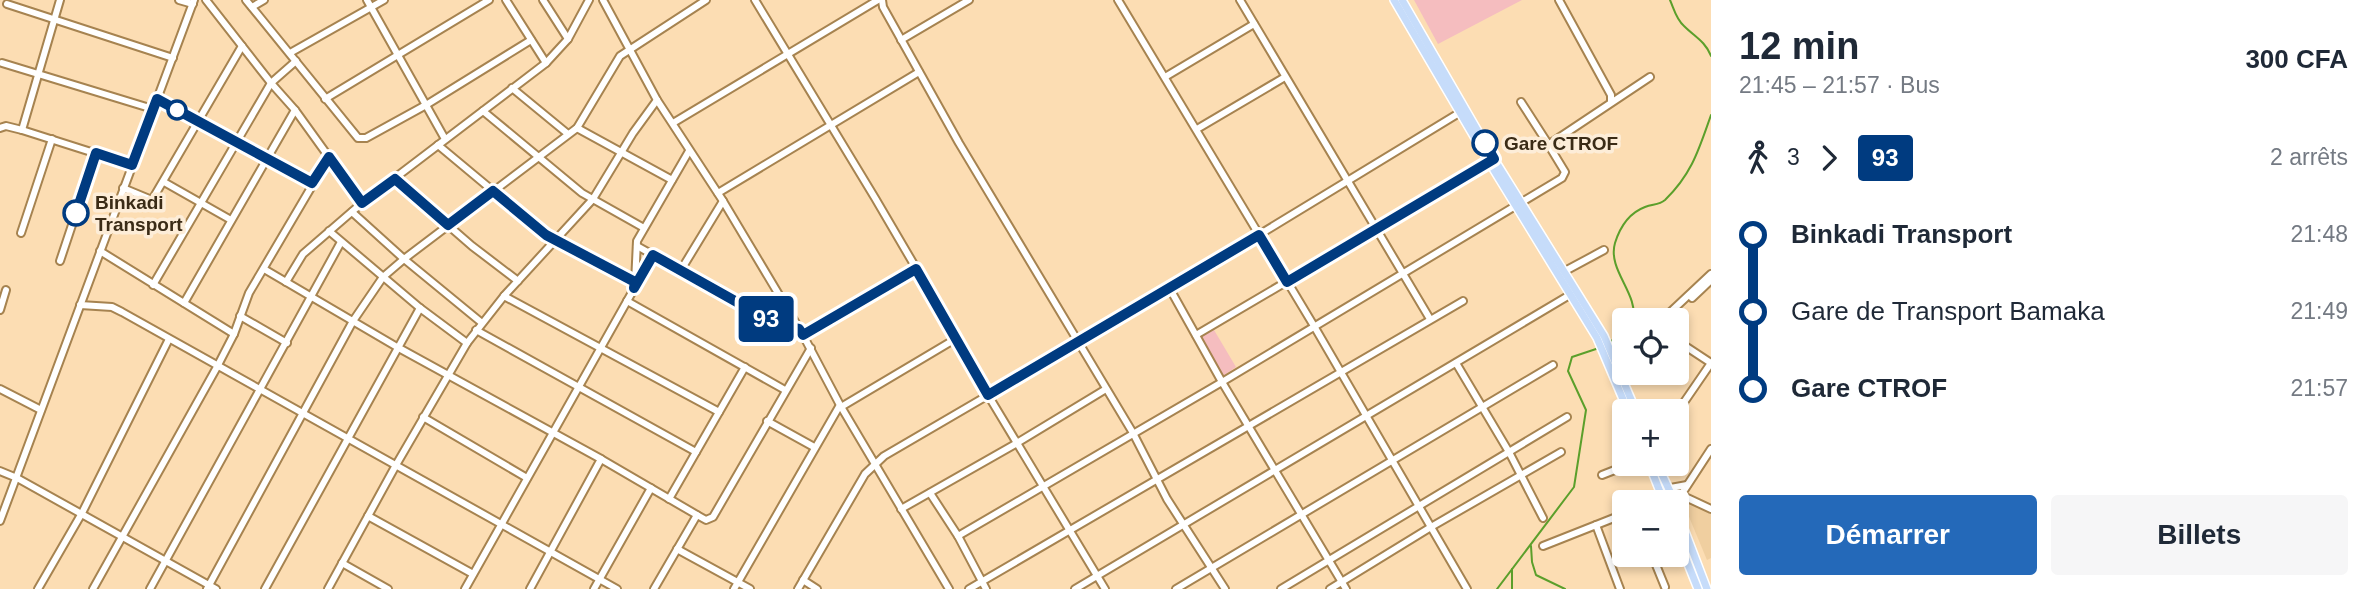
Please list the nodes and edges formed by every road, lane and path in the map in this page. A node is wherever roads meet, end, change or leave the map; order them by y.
1 (60, 0) edge
2 (179, 0) edge
3 (206, 0) edge
4 (246, 0) edge
5 (264, 0) edge
6 (368, 0) edge
7 (384, 0) edge
8 (489, 0) edge
9 (506, 0) edge
10 (542, 0) edge
11 (589, 0) edge
12 (603, 0) edge
13 (706, 0) edge
14 (755, 0) edge
15 (880, 0) edge
16 (969, 0) edge
17 (1118, 0) edge
18 (1240, 0) edge
19 (1394, 0) edge
20 (1402, 0) edge
21 (1559, 0) edge
22 (193, 2) edge
23 (7, 5) dead end
24 (252, 7) junction
25 (372, 8) junction
26 (54, 19) junction
27 (1410, 20) junction
28 (1254, 24) junction
29 (568, 39) junction
30 (531, 40) junction
31 (901, 40) junction
32 (242, 46) junction
33 (630, 48) junction
34 (289, 53) junction
35 (788, 53) junction
36 (398, 56) junction
37 (173, 58) junction
38 (296, 61) junction
39 (546, 63) junction
40 (2, 64) dead end
41 (919, 72) junction
42 (39, 74) junction
43 (1165, 77) junction
44 (1285, 77) junction
45 (1650, 77) dead end
46 (271, 83) junction
47 (512, 88) junction
48 (157, 99) junction
49 (325, 99) junction
50 (657, 100) junction
51 (1521, 102) dead end
52 (1611, 102) junction
53 (426, 105) junction
54 (153, 109) junction
55 (295, 110) junction
56 (483, 111) junction
57 (1463, 111) junction
58 (200, 122) junction
59 (673, 123) junction
60 (831, 126) junction
61 (0, 128) edge
62 (577, 128) junction
63 (1197, 129) junction
64 (22, 130) junction
65 (568, 134) junction
66 (52, 139) junction
67 (445, 139) junction
68 (237, 141) junction
69 (438, 145) junction
70 (1550, 147) junction
71 (689, 151) junction
72 (96, 153) junction
73 (621, 153) junction
74 (329, 157) junction
75 (537, 157) junction
76 (267, 158) junction
77 (1492, 160) junction
78 (132, 165) junction
79 (395, 179) junction
80 (672, 180) junction
81 (164, 181) junction
82 (1348, 182) junction
83 (312, 183) junction
84 (123, 188) junction
85 (493, 191) junction
86 (718, 194) junction
87 (593, 199) junction
88 (723, 201) junction
89 (201, 203) junction
90 (362, 203) junction
91 (1519, 204) junction
92 (352, 212) junction
93 (231, 220) junction
94 (448, 225) junction
95 (644, 228) junction
96 (1376, 229) junction
97 (329, 232) junction
98 (21, 233) dead end
99 (1259, 235) junction
100 (556, 241) junction
101 (341, 242) junction
102 (637, 246) junction
103 (1604, 250) dead end
104 (100, 251) junction
105 (653, 255) junction
106 (404, 259) junction
107 (60, 261) dead end
108 (264, 269) junction
109 (916, 269) junction
110 (681, 270) junction
111 (1565, 271) junction
112 (1402, 273) junction
113 (1711, 274) edge
114 (383, 277) junction
115 (1711, 280) edge
116 (518, 281) junction
117 (286, 282) junction
118 (1287, 282) junction
119 (153, 285) junction
120 (634, 285) junction
121 (1170, 289) junction
122 (6, 290) dead end
123 (1573, 293) junction
124 (504, 296) junction
125 (312, 297) junction
126 (627, 301) junction
127 (1463, 301) dead end
128 (184, 303) junction
129 (80, 305) junction
130 (419, 308) junction
131 (1675, 308) edge
132 (1680, 308) edge
133 (0, 310) edge
134 (240, 316) junction
135 (1430, 319) junction
136 (353, 321) junction
137 (482, 323) junction
138 (1314, 326) junction
139 (476, 330) junction
140 (801, 332) junction
141 (234, 334) junction
142 (1196, 335) junction
143 (957, 338) junction
144 (169, 339) junction
145 (1080, 342) junction
146 (287, 343) junction
147 (467, 343) junction
148 (397, 347) junction
149 (600, 348) junction
150 (811, 348) junction
151 (1689, 349) edge
152 (1612, 357) edge
153 (1456, 363) junction
154 (1711, 363) edge
155 (1553, 365) dead end
156 (217, 367) junction
157 (745, 367) junction
158 (1340, 371) junction
159 (448, 374) junction
160 (1222, 382) junction
161 (579, 386) junction
162 (0, 389) edge
163 (1106, 389) junction
164 (261, 390) junction
165 (785, 390) junction
166 (988, 395) junction
167 (1686, 399) edge
168 (841, 406) junction
169 (1481, 407) junction
170 (41, 410) junction
171 (719, 412) junction
172 (304, 413) junction
173 (1367, 416) junction
174 (423, 417) junction
175 (1567, 417) dead end
176 (767, 421) junction
177 (1249, 425) junction
178 (553, 431) junction
179 (1133, 433) junction
180 (349, 439) junction
181 (1017, 443) junction
182 (814, 447) junction
183 (1711, 449) edge
184 (696, 452) junction
185 (1509, 452) junction
186 (1561, 452) dead end
187 (601, 459) junction
188 (1393, 461) junction
189 (875, 463) junction
190 (396, 464) junction
191 (1276, 469) junction
192 (0, 471) edge
193 (1612, 471) edge
194 (1520, 475) junction
195 (1602, 475) dead end
196 (17, 478) junction
197 (527, 478) junction
198 (1157, 480) junction
199 (1687, 485) junction
200 (1044, 487) junction
201 (651, 488) junction
202 (1676, 490) edge
203 (1684, 490) edge
204 (930, 493) junction
205 (669, 499) junction
206 (1419, 505) junction
207 (1689, 505) edge
208 (901, 509) junction
209 (1711, 509) edge
210 (82, 513) junction
211 (1303, 514) junction
212 (697, 515) junction
213 (368, 516) junction
214 (1543, 518) dead end
215 (1612, 519) edge
216 (0, 521) edge
217 (502, 523) junction
218 (1182, 524) junction
219 (1596, 525) junction
220 (1431, 527) junction
221 (1070, 532) junction
222 (958, 536) junction
223 (122, 537) junction
224 (1689, 538) edge
225 (1543, 546) dead end
226 (677, 549) junction
227 (551, 551) junction
228 (1329, 560) junction
229 (166, 561) junction
230 (342, 563) junction
231 (1689, 566) edge
232 (1657, 567) edge
233 (1211, 568) junction
234 (473, 574) junction
235 (1097, 576) junction
236 (599, 579) junction
237 (803, 580) junction
238 (981, 582) junction
239 (1342, 582) junction
240 (736, 586) edge
241 (1665, 587) dead end
242 (211, 588) edge
243 (37, 589) edge
244 (93, 589) edge
245 (150, 589) edge
246 (265, 589) edge
247 (328, 589) edge
248 (388, 589) edge
249 (465, 589) edge
250 (530, 589) edge
251 (594, 589) edge
252 (617, 589) edge
253 (654, 589) edge
254 (750, 589) edge
255 (798, 589) edge
256 (817, 589) edge
257 (949, 589) edge
258 (969, 589) edge
259 (986, 589) edge
260 (1075, 589) edge
261 (1105, 589) edge
262 (1176, 589) edge
263 (1224, 589) edge
264 (1281, 589) edge
265 (1330, 589) edge
266 (1346, 589) edge
267 (1467, 589) edge
268 (1620, 589) edge
269 (1698, 589) edge
270 (1707, 589) edge

1 - 26 street
2 - 22 street
3 - 32 street
4 - 24 street
5 - 24 street
6 - 25 street
7 - 25 street
8 - 36 street
9 - 30 street
10 - 29 street
11 - 29 street
12 - 33 street
13 - 33 street
14 - 35 street
15 - 31 street
15 - 35 street
16 - 31 street
17 - 43 street
18 - 28 street
19 - 27 main road
20 - 27 main road
21 - 52 street
22 - 37 street
23 - 26 street
24 - 34 street
25 - 34 street
25 - 36 street
26 - 37 street
26 - 42 street
27 - 57 main road
28 - 43 street
28 - 44 street
29 - 39 street
30 - 39 street
30 - 53 street
31 - 41 street
32 - 46 street
32 - 58 street
33 - 50 street
33 - 62 street
34 - 38 street
35 - 59 street
35 - 60 street
36 - 49 street
36 - 53 street
37 - 48 street
38 - 46 street
38 - 49 street
39 - 47 street
40 - 42 street
41 - 60 street
41 - 145 street
42 - 54 street
42 - 64 street
43 - 63 street
44 - 63 street
44 - 82 street
45 - 52 street
46 - 55 street
46 - 68 street
47 - 56 street
47 - 65 street
48 - 54 street
48 - 58 street
49 - 53 street
50 - 59 street
50 - 73 street
51 - 70 street
52 - 70 street
53 - 67 street
54 - 78 street
55 - 74 street
55 - 76 street
56 - 67 street
56 - 75 street
57 - 77 main road
57 - 82 street
58 - 68 street
58 - 81 street
59 - 71 street
60 - 86 street
60 - 109 street
61 - 64 street
62 - 65 street
62 - 73 street
63 - 99 street
64 - 66 street
65 - 75 street
66 - 72 street
66 - 98 street
67 - 69 street
68 - 76 street
68 - 89 street
69 - 79 street
69 - 85 street
70 - 91 street
71 - 80 street
71 - 86 street
72 - 78 street
72 - 107 street
73 - 80 street
73 - 87 street
74 - 83 street
74 - 90 street
75 - 85 street
75 - 87 street
76 - 83 street
76 - 93 street
77 - 91 main road
77 - 96 street
78 - 84 street
79 - 90 street
79 - 94 street
80 - 95 street
81 - 84 street
81 - 89 street
82 - 96 street
82 - 99 street
83 - 108 street
84 - 104 street
85 - 94 street
85 - 100 street
86 - 88 street
87 - 95 street
87 - 100 street
88 - 110 street
88 - 140 street
89 - 93 street
89 - 119 street
90 - 92 street
91 - 111 main road
91 - 112 street
91 - 123 main road
92 - 97 street
92 - 106 street
93 - 128 street
94 - 106 street
94 - 116 street
95 - 102 street
96 - 112 street
96 - 118 street
97 - 101 street
97 - 117 street
99 - 118 street
99 - 121 street
100 - 116 street
100 - 120 street
101 - 114 street
101 - 125 street
102 - 105 street
102 - 120 street
103 - 111 street
104 - 119 street
104 - 129 street
105 - 110 street
105 - 120 street
106 - 114 street
106 - 137 street
108 - 117 street
108 - 134 street
109 - 140 street
109 - 143 street
110 - 140 street
111 - 123 main road
112 - 135 street
112 - 138 street
113 - 131 street
114 - 130 street
114 - 136 street
115 - 132 street
116 - 124 street
117 - 125 street
118 - 138 street
118 - 142 street
119 - 128 street
120 - 126 street
121 - 142 street
121 - 145 street
122 - 133 street
123 - 152 main road
123 - 153 street
124 - 137 street
124 - 149 street
125 - 136 street
125 - 146 street
126 - 149 street
126 - 157 street
127 - 135 street
128 - 141 street
129 - 144 street
129 - 170 street
130 - 147 street
130 - 148 street
134 - 141 street
134 - 146 street
135 - 158 street
136 - 148 street
136 - 172 street
137 - 139 street
138 - 158 street
138 - 160 street
139 - 147 street
139 - 161 street
140 - 150 street
141 - 156 street
142 - 160 street
143 - 166 street
143 - 168 street
144 - 156 street
144 - 210 street
145 - 163 street
145 - 166 street
146 - 164 street
147 - 159 street
148 - 159 street
148 - 180 street
149 - 161 street
149 - 171 street
150 - 165 street
150 - 168 street
151 - 154 street
153 - 169 street
153 - 173 street
154 - 167 street
155 - 169 street
156 - 164 street
156 - 223 street
157 - 165 street
157 - 171 street
158 - 173 street
158 - 177 street
159 - 174 street
159 - 178 street
160 - 177 street
160 - 179 street
161 - 178 street
161 - 184 street
162 - 170 street
163 - 179 street
163 - 181 street
164 - 172 street
164 - 229 street
165 - 176 street
166 - 181 street
166 - 189 street
168 - 182 street
168 - 189 street
169 - 185 street
169 - 188 street
170 - 196 street
171 - 184 street
172 - 180 street
172 - 242 street
173 - 188 street
173 - 191 street
174 - 190 street
174 - 197 street
175 - 185 street
176 - 182 street
176 - 212 street
177 - 191 street
177 - 198 street
178 - 187 street
178 - 197 street
179 - 198 street
179 - 200 street
180 - 190 street
180 - 246 street
181 - 200 street
181 - 204 street
182 - 240 street
183 - 199 street
184 - 205 street
185 - 194 street
185 - 206 street
186 - 194 street
187 - 201 street
187 - 227 street
188 - 206 street
188 - 211 street
189 - 208 street
189 - 237 street
190 - 213 street
190 - 217 street
191 - 211 street
191 - 218 street
192 - 196 street
193 - 195 street
194 - 214 street
194 - 220 street
196 - 210 street
196 - 216 street
197 - 217 street
198 - 218 street
198 - 221 street
199 - 202 street
199 - 203 street
200 - 221 street
200 - 222 street
201 - 205 street
201 - 236 street
204 - 208 street
204 - 222 street
205 - 212 street
206 - 220 street
206 - 228 street
207 - 209 street
208 - 257 street
210 - 223 street
210 - 243 street
211 - 228 street
211 - 233 street
212 - 226 street
213 - 230 street
213 - 234 street
215 - 219 street
217 - 227 street
217 - 234 street
218 - 233 street
218 - 235 street
219 - 225 street
219 - 268 street
220 - 239 street
220 - 267 street
221 - 235 street
221 - 238 street
222 - 238 street
223 - 229 street
223 - 244 street
224 - 270 main road
226 - 240 street
226 - 253 street
227 - 236 street
227 - 250 street
228 - 239 street
228 - 264 street
229 - 242 street
229 - 245 street
230 - 247 street
230 - 248 street
231 - 269 main road
232 - 241 street
233 - 262 street
233 - 263 street
234 - 249 street
235 - 260 street
235 - 261 street
236 - 251 street
236 - 252 street
237 - 255 street
237 - 256 street
238 - 258 street
238 - 259 street
239 - 265 street
239 - 266 street
240 - 254 street

